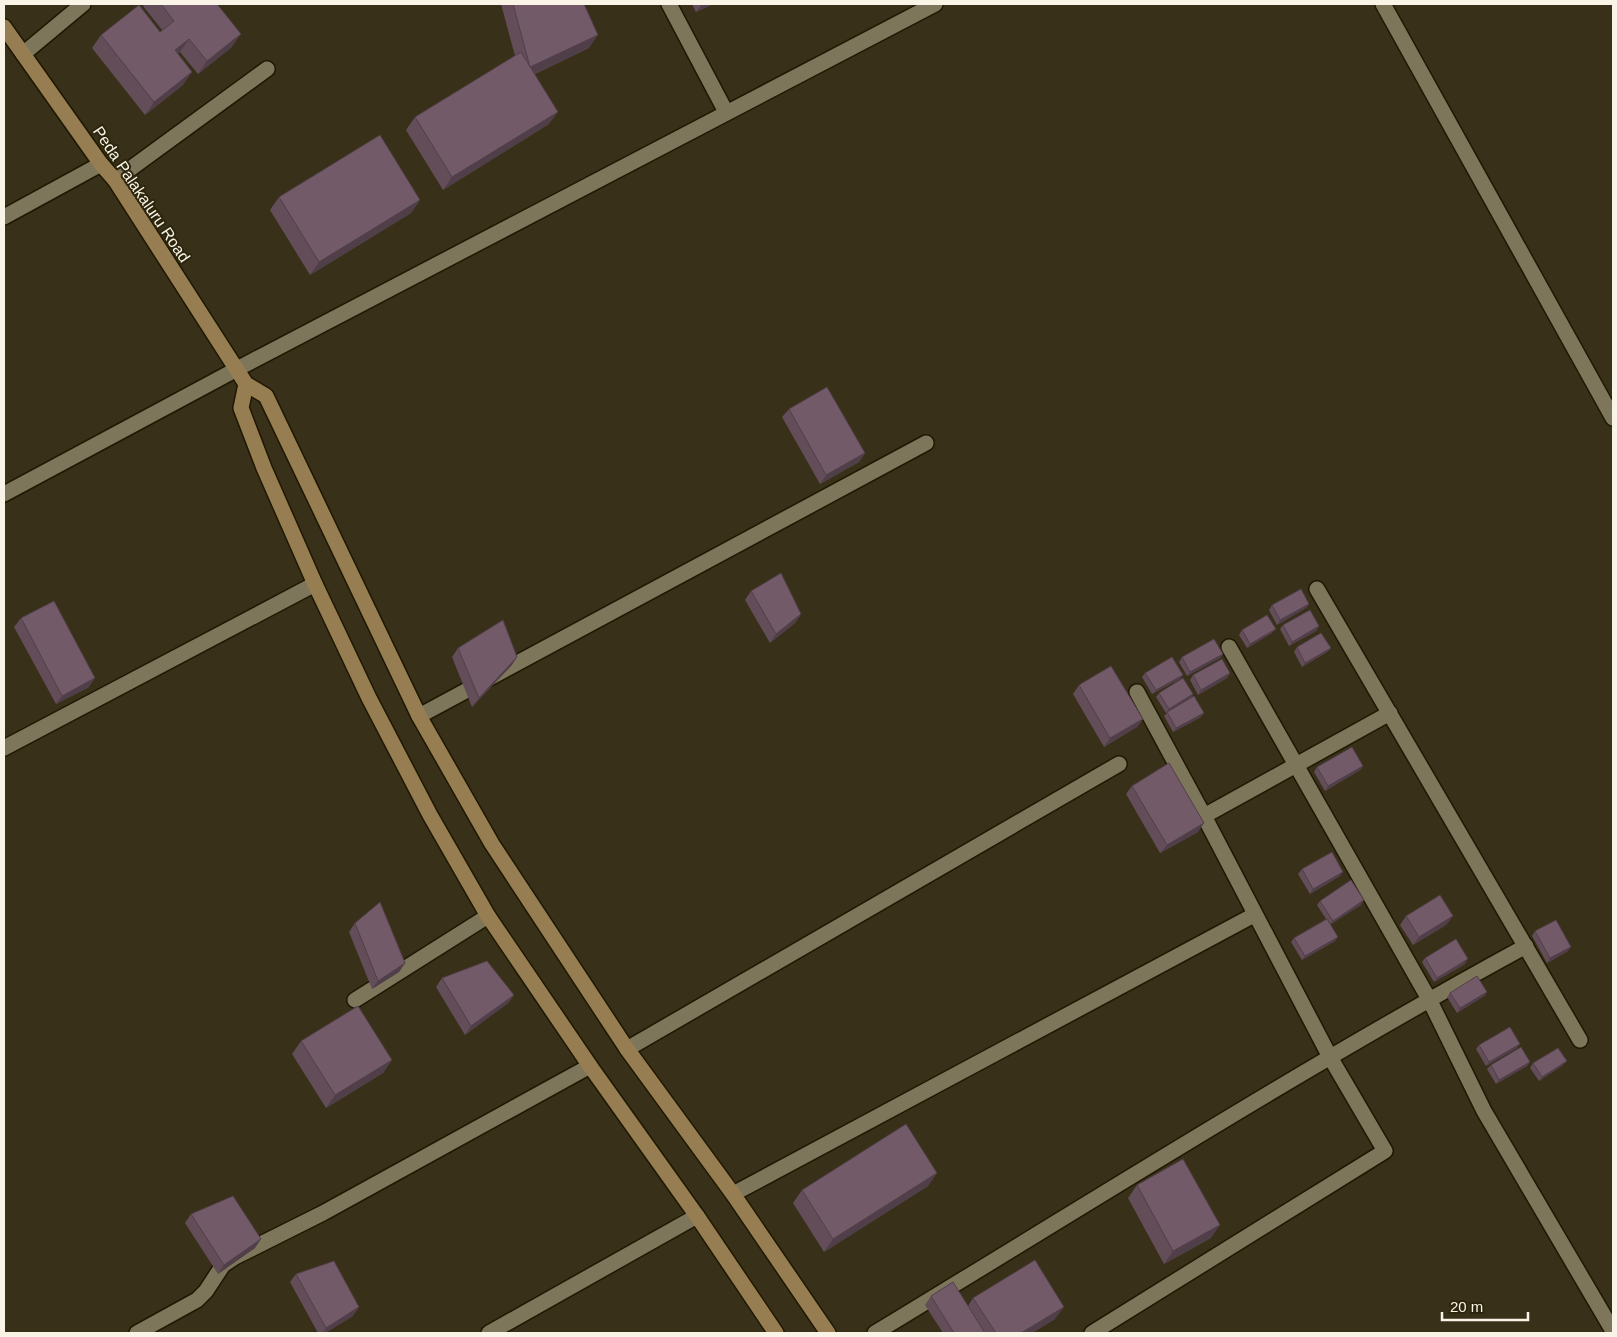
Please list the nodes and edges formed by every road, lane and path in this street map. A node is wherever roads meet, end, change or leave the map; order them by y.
1 (83, 4) edge
2 (668, 4) edge
3 (936, 4) edge
4 (1383, 4) edge
5 (4, 27) edge
6 (23, 54) junction
7 (267, 69) dead end
8 (726, 112) junction
9 (101, 164) junction
10 (115, 180) junction
11 (4, 217) edge
12 (237, 369) junction
13 (246, 384) junction
14 (1613, 418) edge
15 (926, 443) dead end
16 (4, 494) edge
17 (315, 584) junction
18 (1317, 589) dead end
19 (1229, 647) dead end
20 (1137, 692) dead end
21 (1390, 714) junction
22 (419, 716) junction
23 (4, 748) edge
24 (1119, 764) dead end
25 (1296, 765) junction
26 (1204, 816) junction
27 (1254, 915) junction
28 (488, 916) junction
29 (1526, 946) junction
30 (1429, 998) junction
31 (355, 1000) dead end
32 (1580, 1040) dead end
33 (627, 1050) junction
34 (1330, 1057) junction
35 (590, 1066) junction
36 (733, 1194) junction
37 (697, 1216) junction
38 (1613, 1331) edge
39 (137, 1333) edge
40 (489, 1333) edge
41 (776, 1333) edge
42 (828, 1333) edge
43 (875, 1333) edge
44 (1092, 1333) edge

1 - 6 street
2 - 8 street
3 - 8 street
4 - 14 street
5 - 6 main road, Peda Palakaluru Road
6 - 9 main road, Peda Palakaluru Road
7 - 10 street
8 - 12 street
9 - 10 main road, Peda Palakaluru Road
9 - 11 street
10 - 12 main road, Peda Palakaluru Road
12 - 13 main road, Peda Palakaluru Road
12 - 16 street
13 - 17 main road
13 - 22 main road
15 - 22 street
17 - 23 street
17 - 28 main road
18 - 21 street
19 - 25 street
20 - 26 street
21 - 25 street
21 - 29 street
22 - 33 main road
24 - 33 street
25 - 26 street
25 - 30 street
26 - 27 street
27 - 34 street
27 - 36 street
28 - 31 street
28 - 35 main road
29 - 30 street
29 - 32 street
30 - 34 street
30 - 38 street
33 - 36 main road
34 - 43 street
34 - 44 street
35 - 37 main road
35 - 39 street
36 - 42 main road
37 - 40 street
37 - 41 main road

